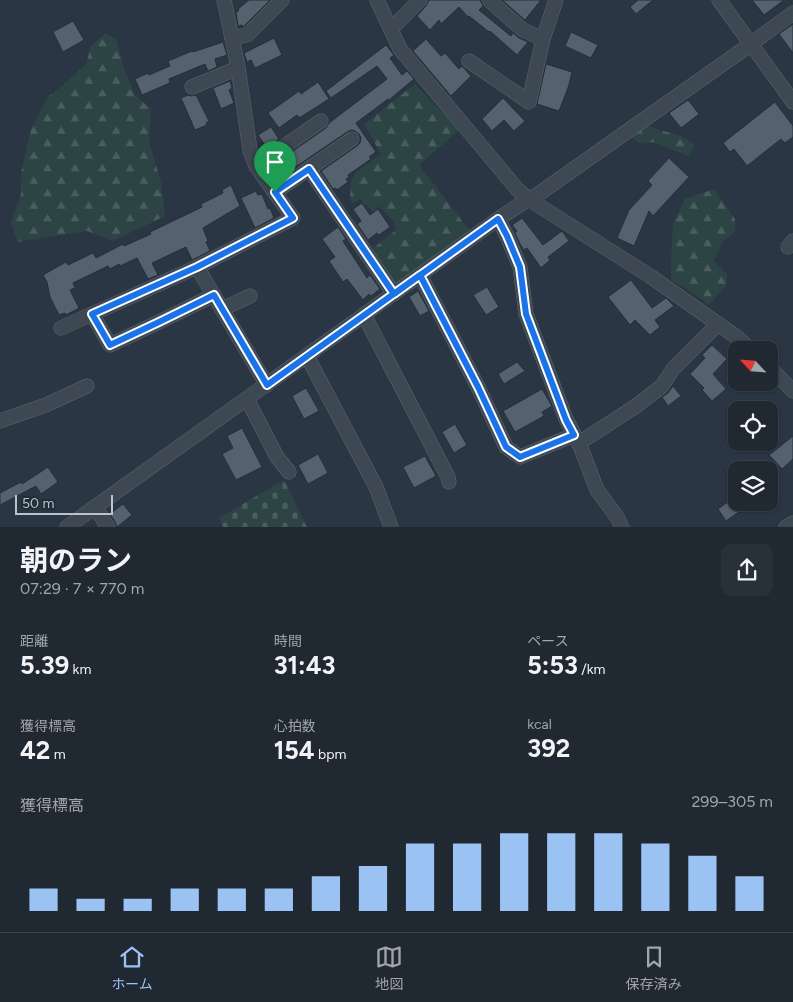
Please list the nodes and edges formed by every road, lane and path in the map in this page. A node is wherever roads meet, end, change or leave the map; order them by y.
1 (224, 0) edge
2 (282, 0) edge
3 (377, 0) edge
4 (420, 0) edge
5 (489, 0) edge
6 (556, 0) edge
7 (719, 0) edge
8 (793, 13) edge
9 (391, 29) junction
10 (232, 38) junction
11 (543, 39) junction
12 (751, 44) junction
13 (469, 61) dead end
14 (238, 68) junction
15 (192, 87) dead end
16 (793, 102) edge
17 (321, 121) dead end
18 (352, 139) dead end
19 (256, 166) junction
20 (309, 169) junction
21 (275, 192) junction
22 (530, 200) junction
23 (498, 219) junction
24 (197, 267) junction
25 (420, 275) junction
26 (394, 294) junction
27 (214, 295) junction
28 (250, 296) dead end
29 (222, 309) junction
30 (92, 314) junction
31 (364, 316) junction
32 (718, 324) junction
33 (61, 328) dead end
34 (741, 341) edge
35 (307, 356) junction
36 (778, 376) edge
37 (267, 385) junction
38 (87, 386) dead end
39 (793, 390) edge
40 (247, 399) junction
41 (0, 421) edge
42 (576, 439) junction
43 (289, 472) dead end
44 (449, 482) dead end
45 (95, 507) junction
46 (793, 523) edge
47 (67, 527) edge
48 (108, 527) edge
49 (391, 527) edge
50 (622, 527) edge
51 (786, 527) edge

1 - 10 street
2 - 10 street
3 - 9 street
4 - 9 street
5 - 11 street
6 - 11 street
7 - 12 street
8 - 12 street
9 - 22 street
10 - 14 street
11 - 13 street
12 - 16 street
12 - 22 street
14 - 15 street
14 - 19 street
17 - 19 street
18 - 20 street
19 - 21 street
20 - 21 street
20 - 26 street
21 - 24 street
22 - 23 street
22 - 32 street
23 - 25 street
23 - 42 street
24 - 27 street
24 - 30 street
25 - 26 street
25 - 42 street
26 - 31 street
27 - 29 street
27 - 30 street
28 - 29 street
29 - 37 street
30 - 33 street
31 - 35 street
31 - 44 street
32 - 34 street
32 - 42 street
35 - 37 street
35 - 49 street
36 - 39 street
37 - 40 street
38 - 41 street
40 - 43 street
40 - 45 street
42 - 50 street
45 - 47 street
45 - 48 street
46 - 51 street

